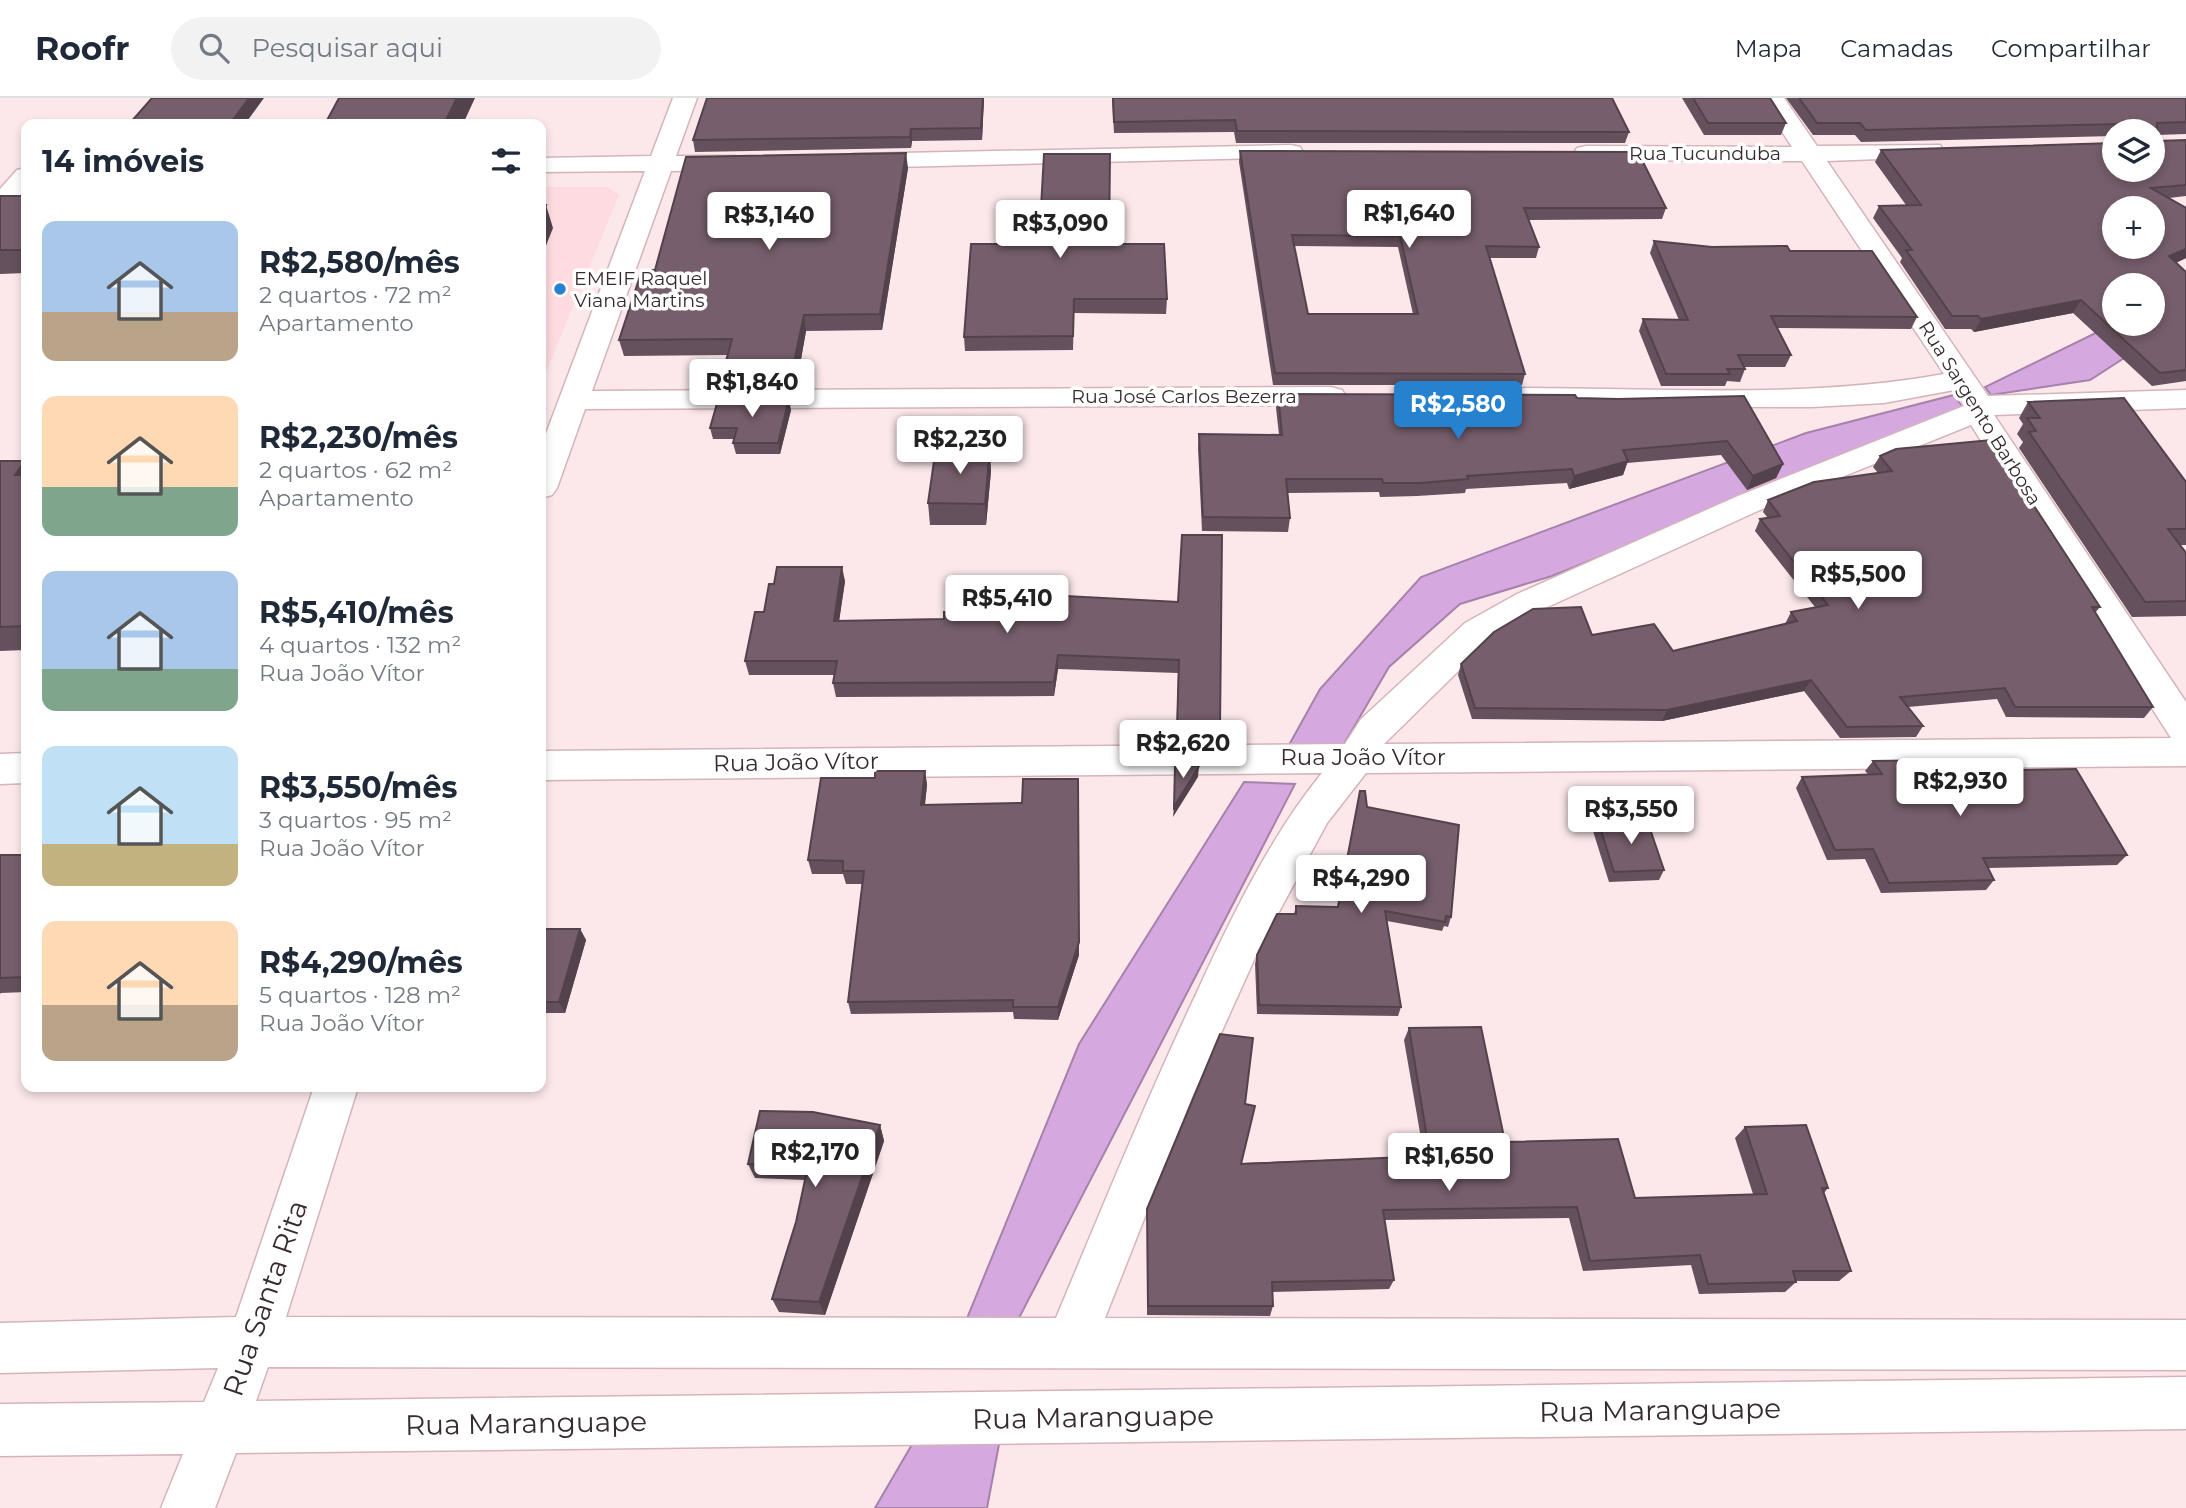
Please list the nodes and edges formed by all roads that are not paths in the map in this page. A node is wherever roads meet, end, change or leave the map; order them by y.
1 (685, 98) edge
2 (1772, 98) edge
3 (1961, 149) edge
4 (1318, 151) edge
5 (1563, 153) edge
6 (1808, 154) junction
7 (829, 161) edge
8 (759, 163) edge
9 (0, 165) edge
10 (21, 165) edge
11 (546, 165) edge
12 (661, 165) junction
13 (21, 181) edge
14 (0, 204) edge
15 (1365, 397) edge
16 (1490, 397) edge
17 (1973, 399) junction
18 (2186, 399) edge
19 (573, 400) junction
20 (546, 474) edge
21 (2186, 730) edge
22 (2186, 752) edge
23 (1357, 757) junction
24 (546, 765) edge
25 (21, 768) edge
26 (0, 769) edge
27 (334, 1092) edge
28 (253, 1342) junction
29 (1070, 1344) junction
30 (2186, 1345) edge
31 (0, 1348) edge
32 (2186, 1403) edge
33 (219, 1426) junction
34 (0, 1430) edge
35 (188, 1508) edge

1 - 12 street
2 - 6 street, Rua Sargento Barbosa
3 - 6 street, Rua Tucunduba
4 - 7 street
5 - 6 street, Rua Tucunduba
6 - 17 street, Rua Sargento Barbosa
8 - 12 street
9 - 10 street
11 - 12 street
12 - 19 street
13 - 14 street
15 - 19 street, Rua José Carlos Bezerra
16 - 17 street
17 - 18 street
17 - 21 street, Rua Sargento Barbosa
17 - 23 street
19 - 20 street
22 - 23 street, Rua João Vítor
23 - 24 street, Rua João Vítor
23 - 29 street
25 - 26 street
27 - 28 street, Rua Santa Rita
28 - 29 street
28 - 31 street
28 - 33 street, Rua Santa Rita
29 - 30 street
32 - 33 street, Rua Maranguape
33 - 34 street, Rua Maranguape
33 - 35 street, Rua Santa Rita

